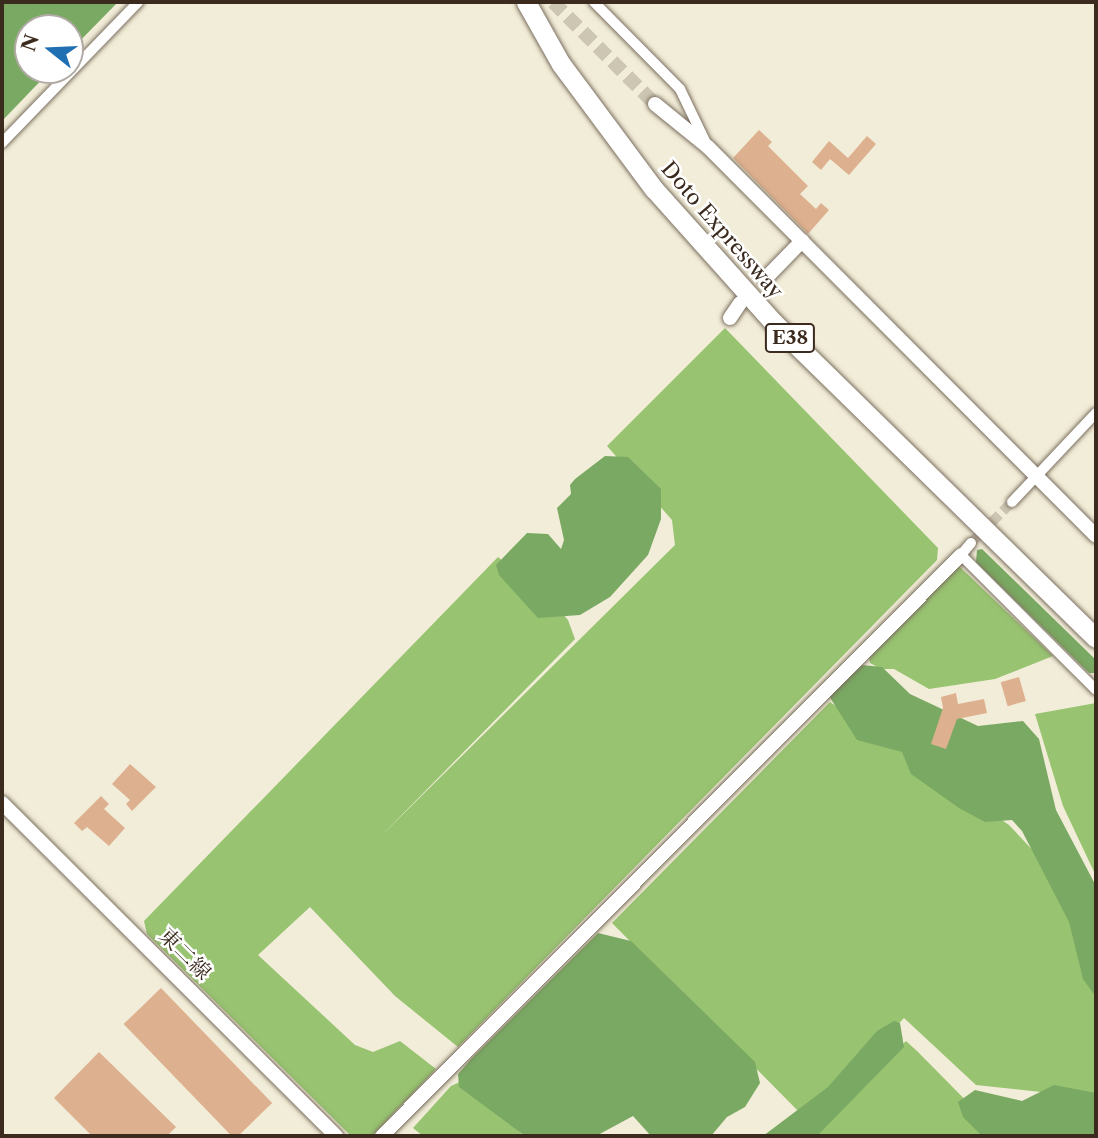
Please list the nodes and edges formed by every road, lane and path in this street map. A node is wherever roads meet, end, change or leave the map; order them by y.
1 (138, 2) edge
2 (526, 2) edge
3 (594, 2) edge
4 (655, 104) tunnel mouth
5 (2, 143) edge
6 (708, 147) junction
7 (802, 241) junction
8 (766, 278) dead end
9 (740, 303) dead end
10 (730, 317) dead end
11 (1096, 413) edge
12 (1038, 474) junction
13 (1012, 502) tunnel mouth
14 (1096, 536) edge
15 (971, 543) tunnel mouth
16 (961, 555) junction
17 (1096, 638) edge
18 (1095, 687) edge
19 (2, 803) edge
20 (336, 1136) edge
21 (382, 1136) edge

1 - 5 street
2 - 17 highway, Doto Expressway / E38
3 - 6 street
4 - 6 street
6 - 7 street
7 - 8 street
7 - 12 street
9 - 10 street
11 - 12 street
12 - 13 street
12 - 14 street
15 - 16 street
16 - 18 street
16 - 21 street
19 - 20 street, 東二線

